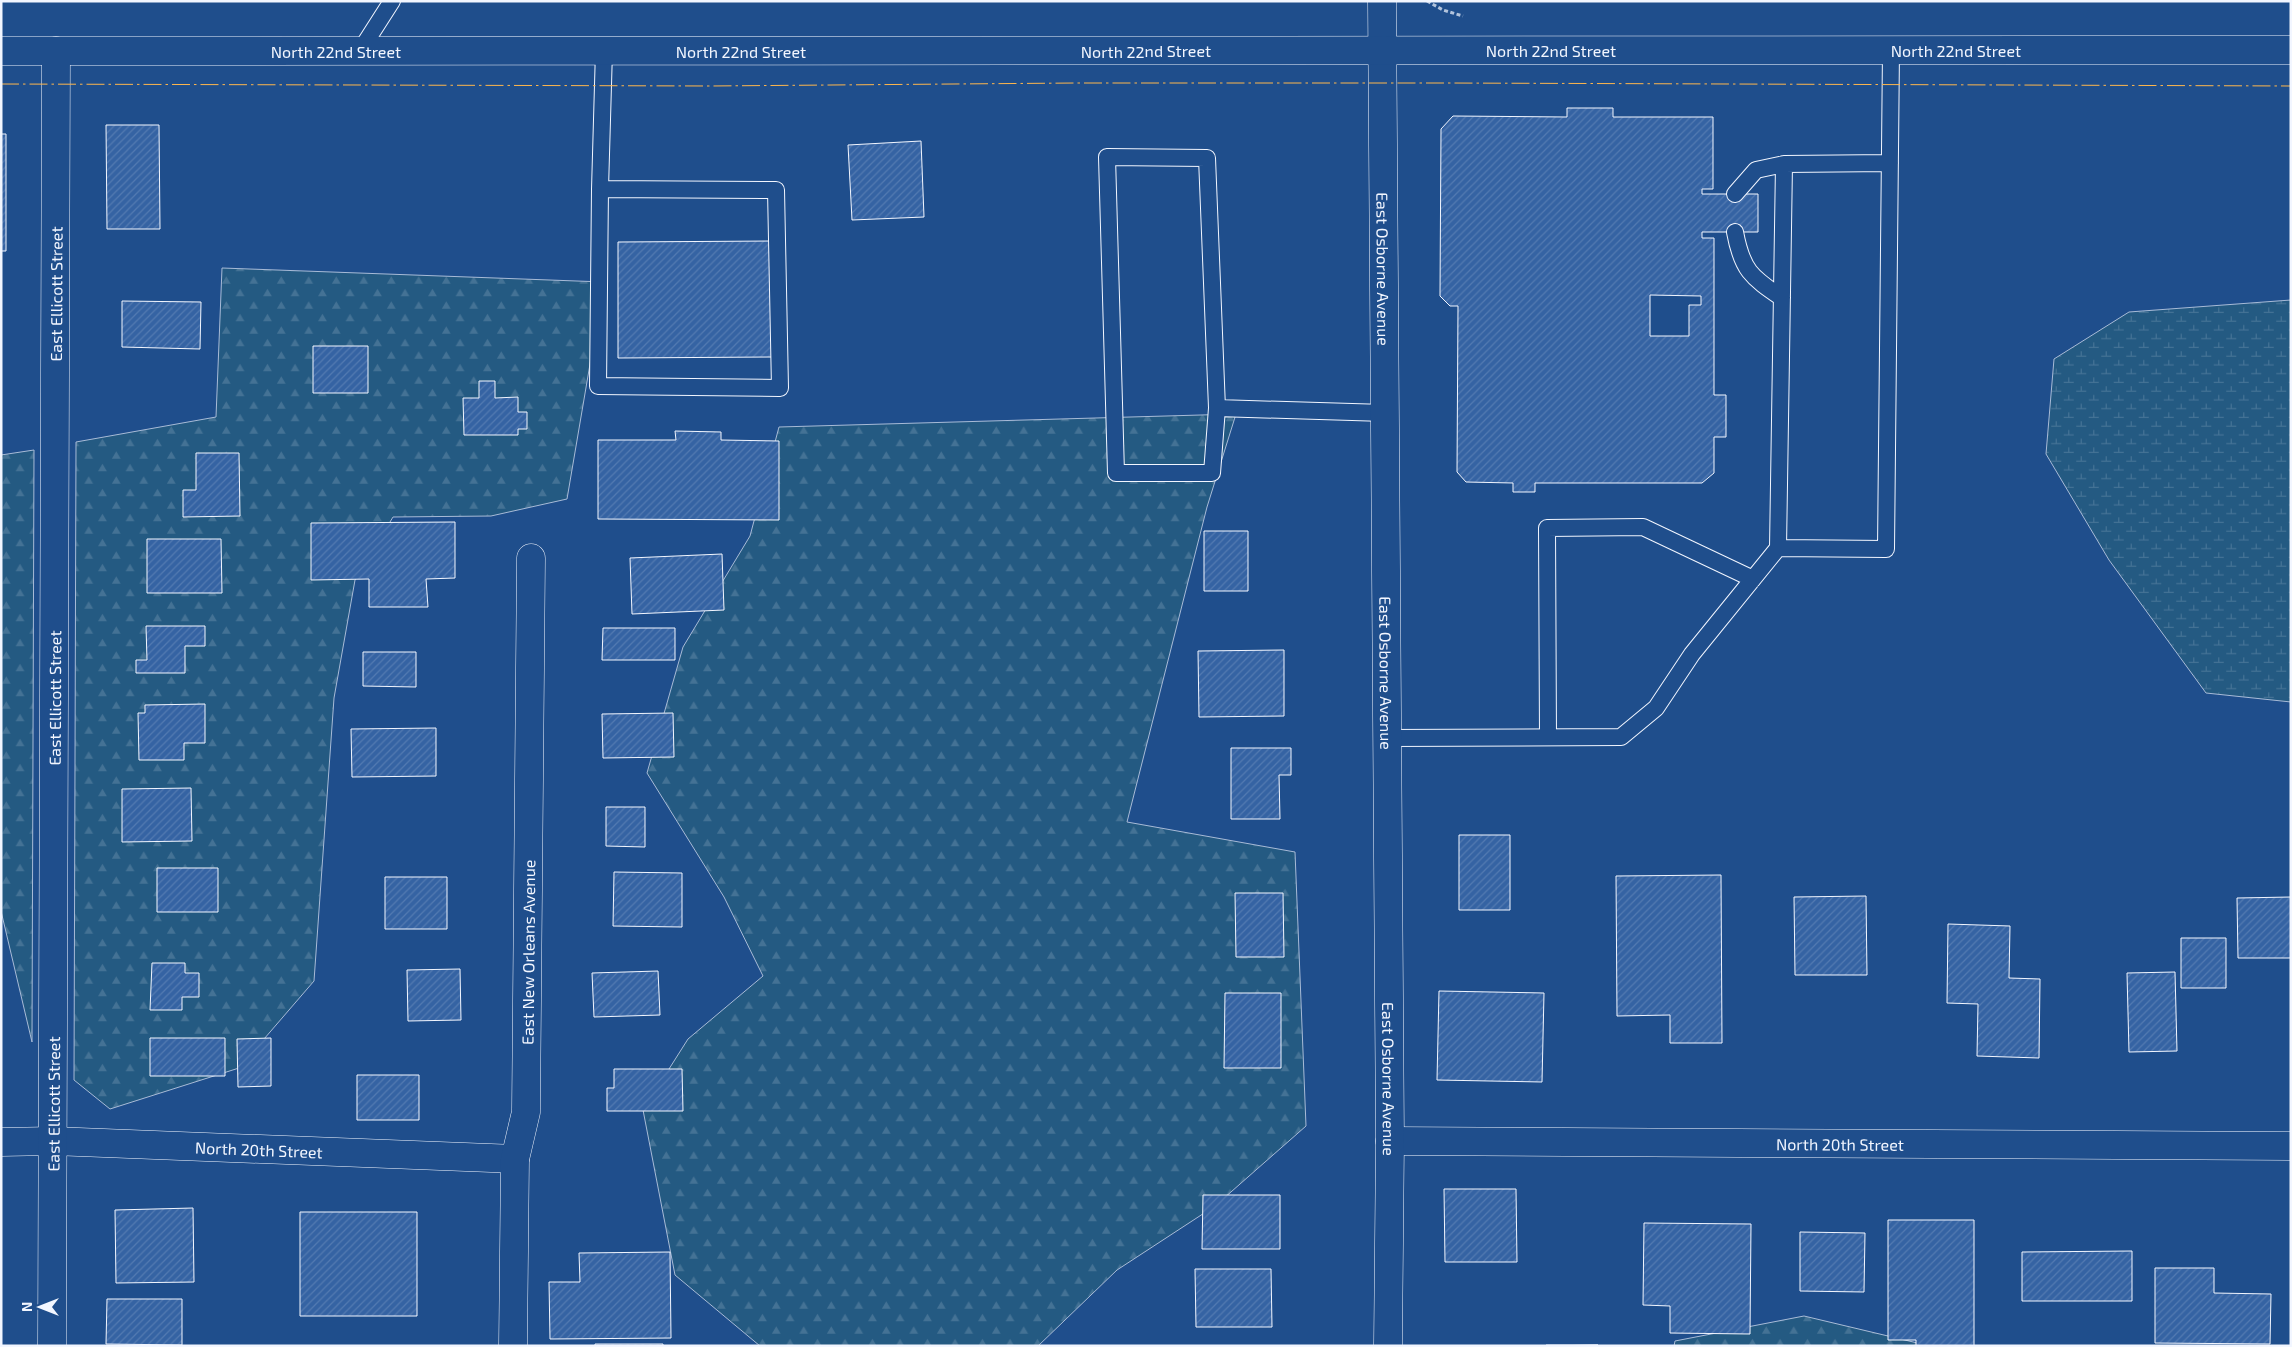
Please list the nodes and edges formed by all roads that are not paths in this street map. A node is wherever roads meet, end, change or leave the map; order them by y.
1 (392, 1) edge
2 (1382, 1) edge
3 (604, 50) junction
4 (1383, 50) junction
5 (1891, 50) junction
6 (2291, 50) edge
7 (1, 51) edge
8 (56, 51) junction
9 (360, 51) junction
10 (1890, 163) junction
11 (1784, 164) junction
12 (600, 189) junction
13 (1735, 194) dead end
14 (1735, 232) dead end
15 (1782, 298) junction
16 (1217, 408) junction
17 (1385, 413) junction
18 (1778, 548) junction
19 (531, 558) dead end
20 (1753, 579) junction
21 (1548, 737) junction
22 (1387, 738) junction
23 (53, 1141) junction
24 (1390, 1141) junction
25 (1, 1142) edge
26 (2291, 1146) edge
27 (515, 1159) junction
28 (52, 1346) edge
29 (513, 1346) edge
30 (1388, 1346) edge

1 - 9 lane
2 - 4 street, East Osborne Avenue
3 - 4 street, North 22nd Street
3 - 9 street, North 22nd Street
3 - 12 lane
4 - 5 street, North 22nd Street
4 - 17 street, East Osborne Avenue
5 - 6 street, North 22nd Street
5 - 10 lane
7 - 8 street, North 22nd Street
8 - 9 street, North 22nd Street
8 - 23 street, East Ellicott Street
10 - 11 lane
10 - 18 lane
11 - 13 lane
11 - 15 lane
12 - 12 lane
14 - 15 lane
15 - 18 lane
16 - 16 lane
16 - 17 lane
17 - 22 street, East Osborne Avenue
18 - 20 lane
19 - 27 street, East New Orleans Avenue
20 - 21 lane
20 - 21 lane
21 - 22 lane
22 - 24 street, East Osborne Avenue
23 - 25 street, North 20th Street
23 - 27 street, North 20th Street
23 - 28 street, East Ellicott Street
24 - 26 street, North 20th Street
24 - 30 street, East Osborne Avenue
27 - 29 street, East New Orleans Avenue

